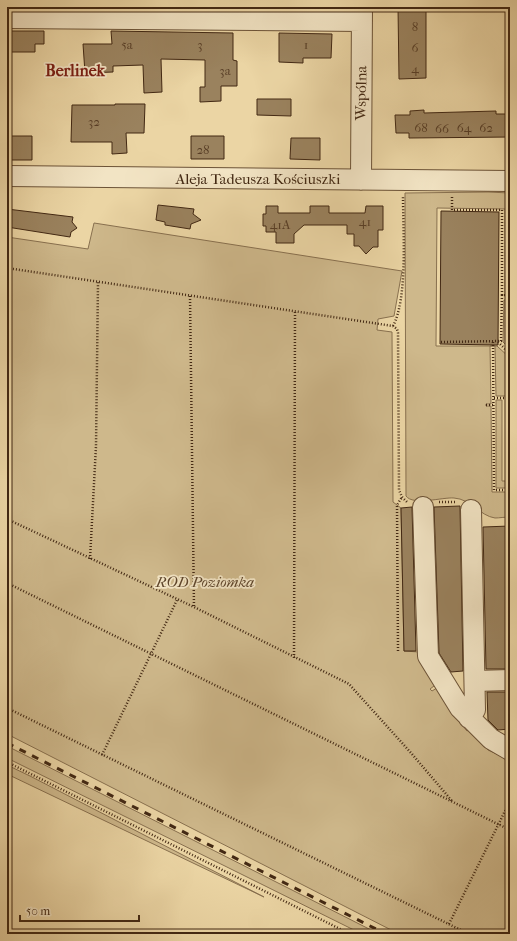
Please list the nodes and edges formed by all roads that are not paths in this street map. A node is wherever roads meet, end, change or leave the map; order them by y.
1 (362, 14) edge
2 (7, 18) edge
3 (7, 176) edge
4 (361, 180) junction
5 (510, 181) edge
6 (423, 505) road end
7 (471, 510) road end
8 (510, 680) edge
9 (474, 681) junction
10 (469, 718) junction
11 (510, 750) edge

1 - 2 street
1 - 4 street, Wspólna
3 - 4 street, Aleja Tadeusza Kościuszki
4 - 5 street, Aleja Tadeusza Kościuszki
6 - 10 street
7 - 9 street
8 - 9 street
9 - 10 street
10 - 11 street

